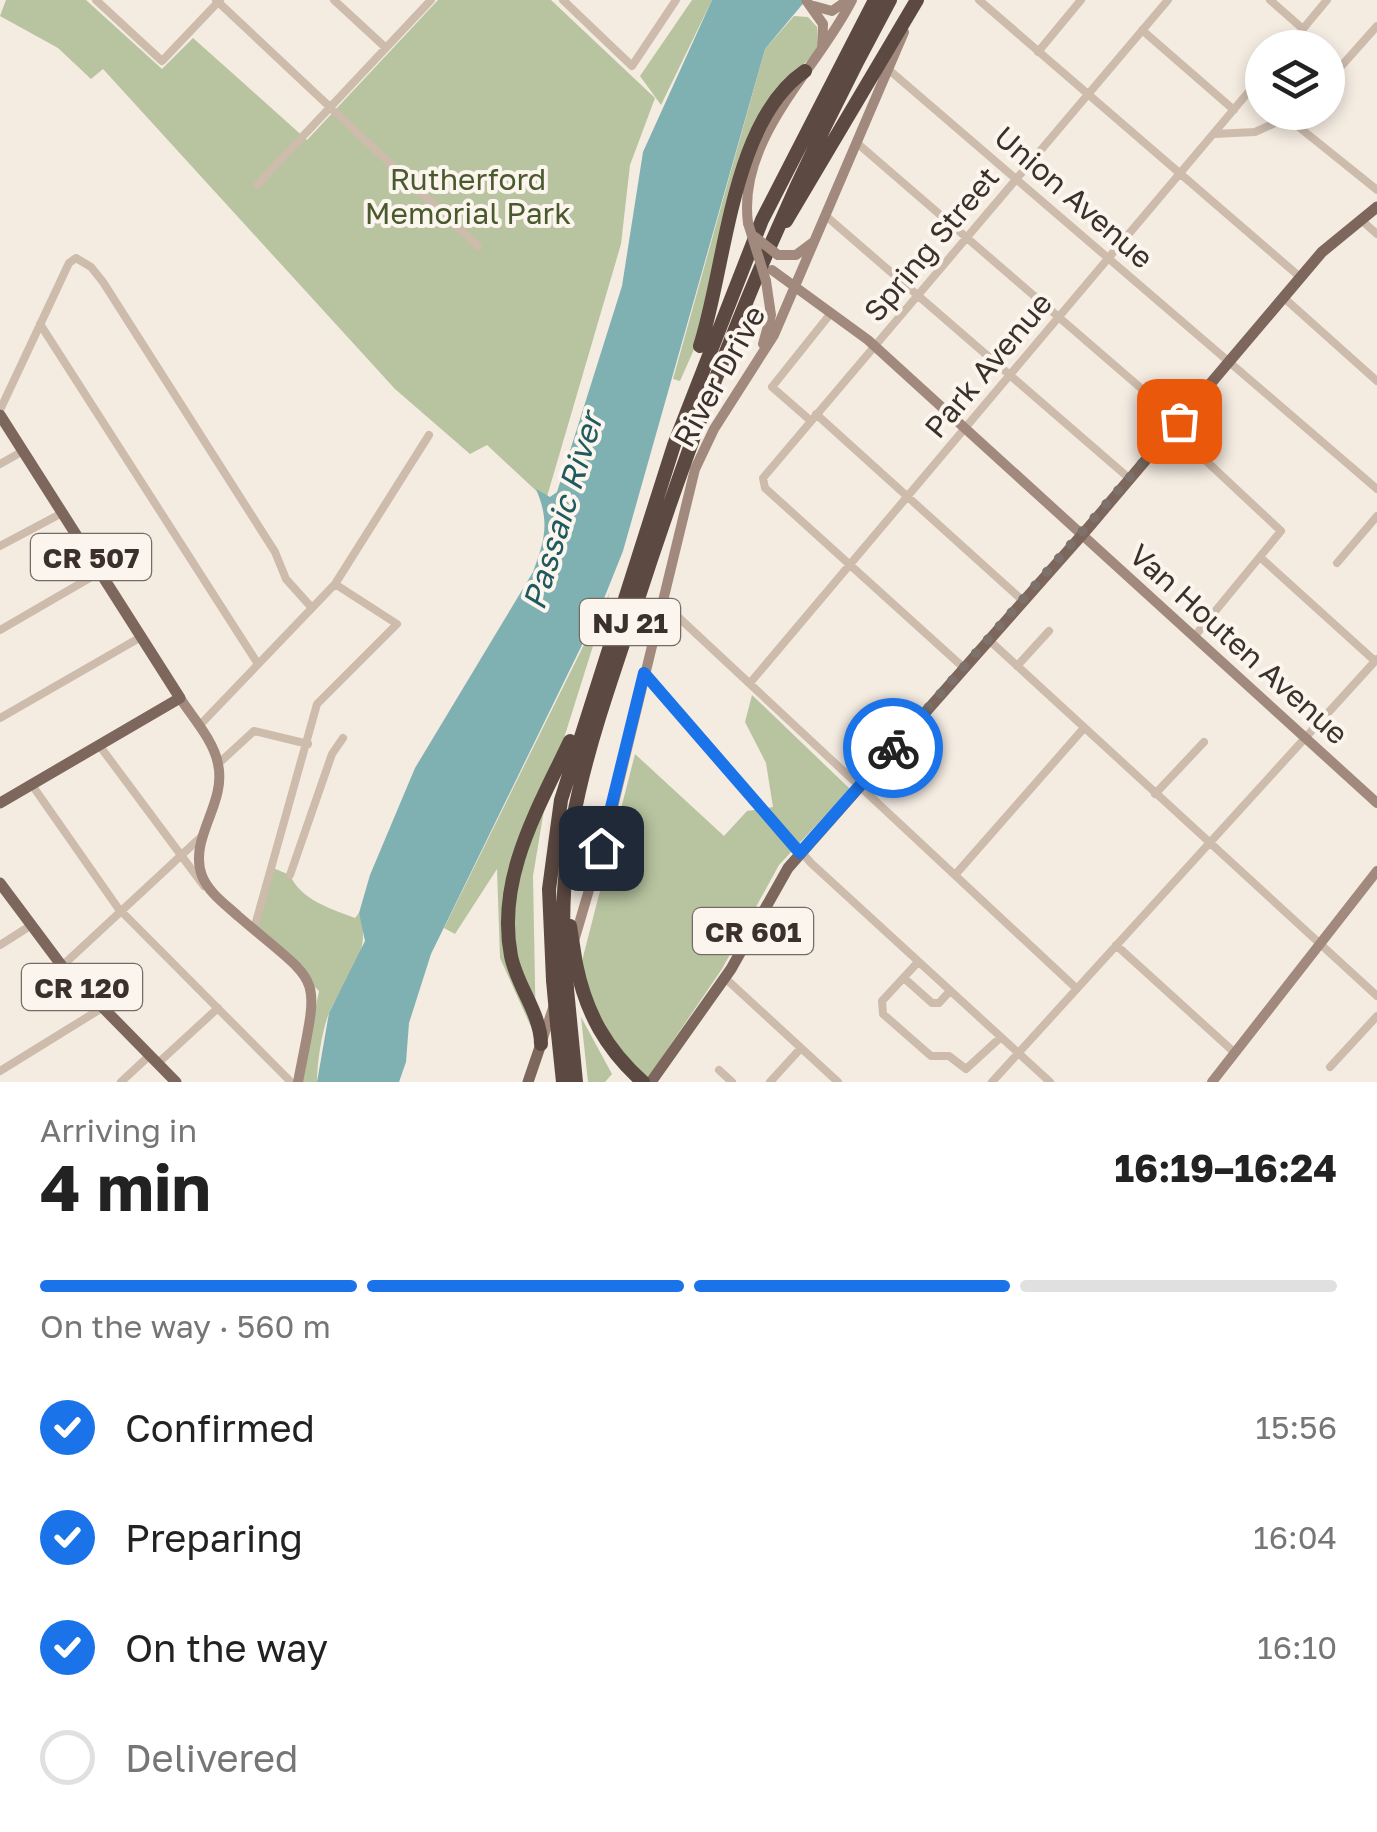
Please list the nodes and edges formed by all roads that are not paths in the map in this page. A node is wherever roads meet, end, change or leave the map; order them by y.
1 (96, 0) edge
2 (334, 0) edge
3 (431, 0) edge
4 (563, 0) edge
5 (676, 0) edge
6 (850, 0) edge
7 (866, 0) edge
8 (875, 0) edge
9 (890, 0) edge
10 (919, 0) edge
11 (1081, 0) edge
12 (1168, 0) edge
13 (1270, 0) edge
14 (1327, 0) edge
15 (218, 1) edge
16 (983, 1) edge
17 (807, 2) edge
18 (1377, 26) edge
19 (1303, 28) joint
20 (1142, 30) junction
21 (386, 48) junction
22 (822, 50) junction
23 (1038, 52) junction
24 (1345, 62) edge
25 (888, 69) junction
26 (837, 70) junction
27 (806, 71) junction
28 (1087, 94) junction
29 (1245, 97) edge
30 (329, 107) junction
31 (1234, 110) junction
32 (1261, 130) edge
33 (1302, 130) edge
34 (1214, 134) junction
35 (857, 143) junction
36 (1180, 174) junction
37 (1015, 180) junction
38 (257, 185) dead end
39 (1377, 190) edge
40 (1377, 208) edge
41 (826, 216) junction
42 (1360, 219) junction
43 (748, 223) junction
44 (1377, 234) edge
45 (817, 236) junction
46 (966, 238) junction
47 (478, 246) dead end
48 (1108, 259) junction
49 (769, 276) junction
50 (1300, 277) junction
51 (795, 288) junction
52 (747, 292) junction
53 (917, 295) junction
54 (1282, 298) junction
55 (832, 313) junction
56 (1058, 317) junction
57 (40, 324) junction
58 (874, 346) junction
59 (756, 362) junction
60 (1228, 362) junction
61 (1010, 375) junction
62 (1377, 381) edge
63 (0, 412) edge
64 (814, 418) junction
65 (1176, 425) junction
66 (964, 428) junction
67 (429, 435) dead end
68 (23, 451) junction
69 (0, 464) edge
70 (1130, 479) junction
71 (1377, 490) edge
72 (906, 497) junction
73 (62, 513) junction
74 (652, 514) junction
75 (1377, 516) edge
76 (1082, 535) junction
77 (0, 546) edge
78 (1261, 558) junction
79 (1336, 563) dead end
80 (849, 565) junction
81 (100, 572) junction
82 (336, 584) junction
83 (661, 600) junction
84 (1023, 601) junction
85 (312, 608) junction
86 (0, 630) edge
87 (1049, 631) dead end
88 (142, 636) junction
89 (1194, 637) junction
90 (989, 640) junction
91 (1376, 660) edge
92 (258, 664) junction
93 (1017, 666) junction
94 (964, 668) junction
95 (644, 673) junction
96 (750, 683) junction
97 (592, 696) junction
98 (180, 698) junction
99 (0, 718) edge
100 (199, 726) junction
101 (1084, 728) junction
102 (344, 738) dead end
103 (1308, 740) junction
104 (1204, 742) dead end
105 (308, 744) junction
106 (99, 745) junction
107 (218, 764) junction
108 (32, 785) junction
109 (860, 786) junction
110 (1155, 794) junction
111 (1377, 803) edge
112 (0, 804) edge
113 (290, 810) junction
114 (310, 816) junction
115 (204, 835) junction
116 (1210, 844) junction
117 (800, 853) junction
118 (564, 854) junction
119 (178, 858) junction
120 (1377, 871) edge
121 (290, 874) dead end
122 (955, 875) junction
123 (0, 883) edge
124 (214, 894) junction
125 (122, 911) junction
126 (30, 926) junction
127 (254, 930) junction
128 (1320, 944) junction
129 (0, 945) edge
130 (1116, 945) junction
131 (918, 962) junction
132 (62, 966) junction
133 (725, 978) junction
134 (904, 978) junction
135 (1076, 988) junction
136 (950, 990) junction
137 (1377, 996) edge
138 (102, 1008) junction
139 (218, 1008) junction
140 (1377, 1016) edge
141 (1000, 1037) junction
142 (540, 1044) junction
143 (802, 1048) junction
144 (1018, 1053) junction
145 (1235, 1053) junction
146 (157, 1064) junction
147 (1330, 1066) dead end
148 (719, 1070) dead end
149 (0, 1071) edge
150 (121, 1082) edge
151 (154, 1082) edge
152 (176, 1082) edge
153 (295, 1082) edge
154 (528, 1082) edge
155 (563, 1082) edge
156 (576, 1082) edge
157 (643, 1082) edge
158 (651, 1082) edge
159 (732, 1082) edge
160 (770, 1082) edge
161 (838, 1082) edge
162 (992, 1082) edge
163 (1050, 1082) edge
164 (1212, 1082) edge

1 - 15 street
2 - 21 street
3 - 21 street
4 - 5 street
6 - 17 main road
6 - 22 main road
7 - 26 highway
8 - 26 highway, NJ 21
9 - 52 highway, NJ 21
10 - 25 main road, River Drive
10 - 52 highway
11 - 23 street
12 - 20 street, Spring Street
13 - 19 street
14 - 19 street
15 - 30 street
16 - 23 street
17 - 22 main road
18 - 24 street
20 - 28 street, Spring Street
20 - 31 street
21 - 30 street
22 - 27 main road
23 - 28 street
25 - 35 main road, River Drive
25 - 37 street, Union Avenue
26 - 74 highway, NJ 21
27 - 43 main road
27 - 74 highway
28 - 36 street
28 - 37 street, Spring Street
29 - 31 street, Park Avenue
30 - 38 street
30 - 47 street
31 - 34 street, Park Avenue
32 - 34 street
33 - 39 street
34 - 36 street, Park Avenue
35 - 41 main road, River Drive
35 - 46 street
36 - 48 street, Park Avenue
36 - 50 street
37 - 46 street, Spring Street
37 - 48 street, Union Avenue
40 - 42 main road, CR 601
41 - 45 main road, River Drive
41 - 53 street
42 - 44 street
42 - 50 main road, CR 601
43 - 45 main road, bridge
43 - 49 main road, Van Houten Avenue, bridge
45 - 51 main road, River Drive
46 - 53 street, Spring Street
46 - 56 street
48 - 56 street, Park Avenue
48 - 60 street, Union Avenue
49 - 51 main road, Van Houten Avenue
49 - 59 main road
50 - 54 main road, CR 601
51 - 55 main road, Van Houten Avenue
51 - 59 main road, River Drive
52 - 118 highway, NJ 21
53 - 58 street, Spring Street
53 - 61 street
54 - 60 main road, CR 601
54 - 62 street
55 - 58 main road, Van Houten Avenue
55 - 64 street
56 - 61 street, Park Avenue
56 - 65 street
57 - 63 street
57 - 85 street
57 - 92 street
58 - 64 street, Spring Street
58 - 66 main road, Van Houten Avenue
59 - 83 main road, River Drive
60 - 65 main road, CR 601
60 - 71 street, Union Avenue
61 - 66 street, Park Avenue
61 - 70 street
63 - 68 main road, CR 507
64 - 72 street
64 - 80 street, Spring Street
65 - 70 main road, CR 601
65 - 78 street
66 - 72 street, Park Avenue
66 - 76 main road, Van Houten Avenue
67 - 82 street
68 - 69 street
68 - 73 main road, CR 507
70 - 76 main road, CR 601
72 - 80 street, Park Avenue
72 - 84 street
73 - 77 street
73 - 81 main road, CR 507
74 - 97 highway, NJ 21
75 - 79 street
76 - 84 main road, CR 601
76 - 89 main road, Van Houten Avenue
78 - 89 street
78 - 91 street
80 - 94 street
80 - 96 street, Park Avenue
81 - 86 street
81 - 88 main road, CR 507
82 - 85 street
82 - 105 street
83 - 95 main road, River Drive
83 - 96 street
84 - 90 main road, CR 601
85 - 92 street
87 - 93 street
88 - 98 main road, CR 507
88 - 99 street
89 - 103 main road, Van Houten Avenue
90 - 93 street
90 - 94 main road, CR 601
91 - 103 street
92 - 100 street
93 - 101 street
94 - 109 main road, CR 601
95 - 117 street
95 - 142 main road, River Drive
96 - 109 street
97 - 142 highway
97 - 155 highway, NJ 21, bridge
98 - 100 main road
98 - 106 main road
100 - 107 main road
101 - 110 street
101 - 122 street
102 - 114 street
103 - 111 main road, Van Houten Avenue
103 - 116 street
104 - 110 street
105 - 107 street
105 - 113 street
106 - 108 main road
106 - 119 street
107 - 115 main road
108 - 112 main road
108 - 125 street
109 - 117 main road, CR 601
109 - 122 street
110 - 116 street
113 - 114 street
113 - 127 street
114 - 121 street
115 - 119 street
115 - 124 main road
116 - 128 street
116 - 130 street
117 - 131 street
117 - 133 main road, CR 601
118 - 156 highway, NJ 21, bridge
118 - 157 highway, bridge
119 - 124 street
119 - 125 street
120 - 128 main road
122 - 135 street
123 - 126 main road, CR 120
124 - 127 main road
125 - 132 street
125 - 139 street
126 - 129 street
126 - 132 main road, CR 120
127 - 153 main road
128 - 137 street
128 - 145 main road
130 - 135 street
130 - 145 street
131 - 134 street
131 - 136 street
132 - 138 main road, CR 120
133 - 143 street
133 - 158 main road, CR 601
134 - 136 street
134 - 141 street
135 - 144 street
136 - 141 street
138 - 146 main road, CR 120
138 - 149 street
139 - 146 street
139 - 153 street
140 - 147 street
141 - 144 street
142 - 154 main road, River Drive
143 - 160 street
143 - 161 street
144 - 162 street
144 - 163 street
145 - 164 main road
146 - 150 street
146 - 151 street
146 - 152 main road, CR 120
148 - 159 street

